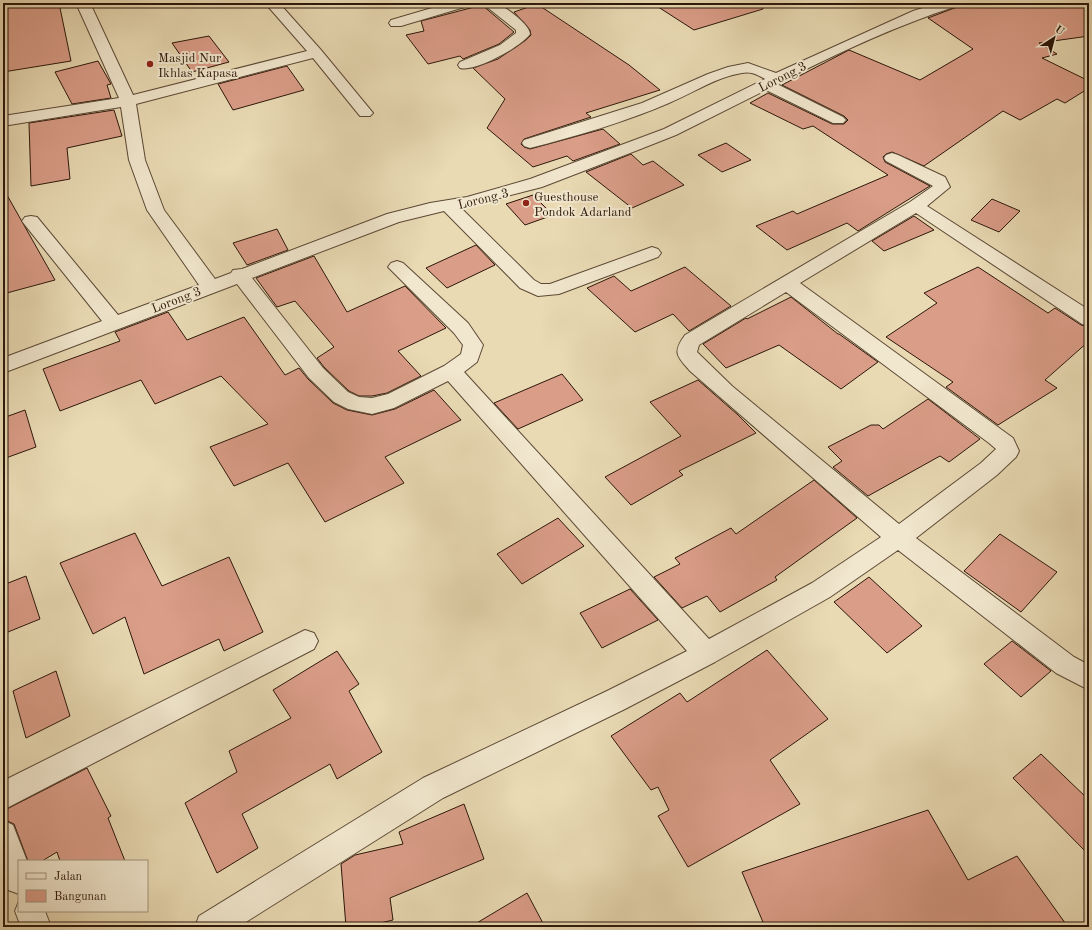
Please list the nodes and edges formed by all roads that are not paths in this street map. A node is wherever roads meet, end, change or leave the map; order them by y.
1 (83, 3) edge
2 (272, 3) edge
3 (463, 3) edge
4 (489, 3) edge
5 (952, 3) edge
6 (396, 23) dead end
7 (316, 53) junction
8 (465, 65) dead end
9 (771, 81) junction
10 (128, 102) junction
11 (365, 113) dead end
12 (655, 120) junction
13 (838, 120) dead end
14 (3, 121) edge
15 (530, 143) dead end
16 (892, 158) dead end
17 (449, 206) junction
18 (916, 206) junction
19 (31, 221) dead end
20 (652, 253) dead end
21 (397, 266) dead end
22 (239, 274) junction
23 (787, 283) junction
24 (210, 286) junction
25 (1089, 319) edge
26 (114, 323) junction
27 (3, 366) edge
28 (451, 371) junction
29 (898, 537) junction
30 (305, 641) dead end
31 (706, 654) junction
32 (1089, 678) edge
33 (3, 796) edge
34 (3, 835) edge
35 (18, 877) edge
36 (30, 912) edge
37 (36, 927) edge
38 (210, 927) edge

1 - 10 street
2 - 7 street
3 - 6 street
4 - 8 street
5 - 9 street, Lorong 3
7 - 10 street
7 - 11 street
9 - 12 street, Lorong 3
9 - 12 street
9 - 13 street
10 - 14 street
10 - 24 street
12 - 15 street
12 - 17 street, Lorong 3
16 - 18 street
17 - 20 street
17 - 22 street, Lorong 3
18 - 23 street
18 - 25 street
19 - 26 street
21 - 28 street
22 - 24 street, Lorong 3
22 - 28 street
23 - 29 street
23 - 29 street
24 - 26 street, Lorong 3
26 - 27 street, Lorong 3
28 - 31 street
29 - 31 street
29 - 32 street
30 - 33 street
31 - 38 street
34 - 35 street
36 - 37 street

